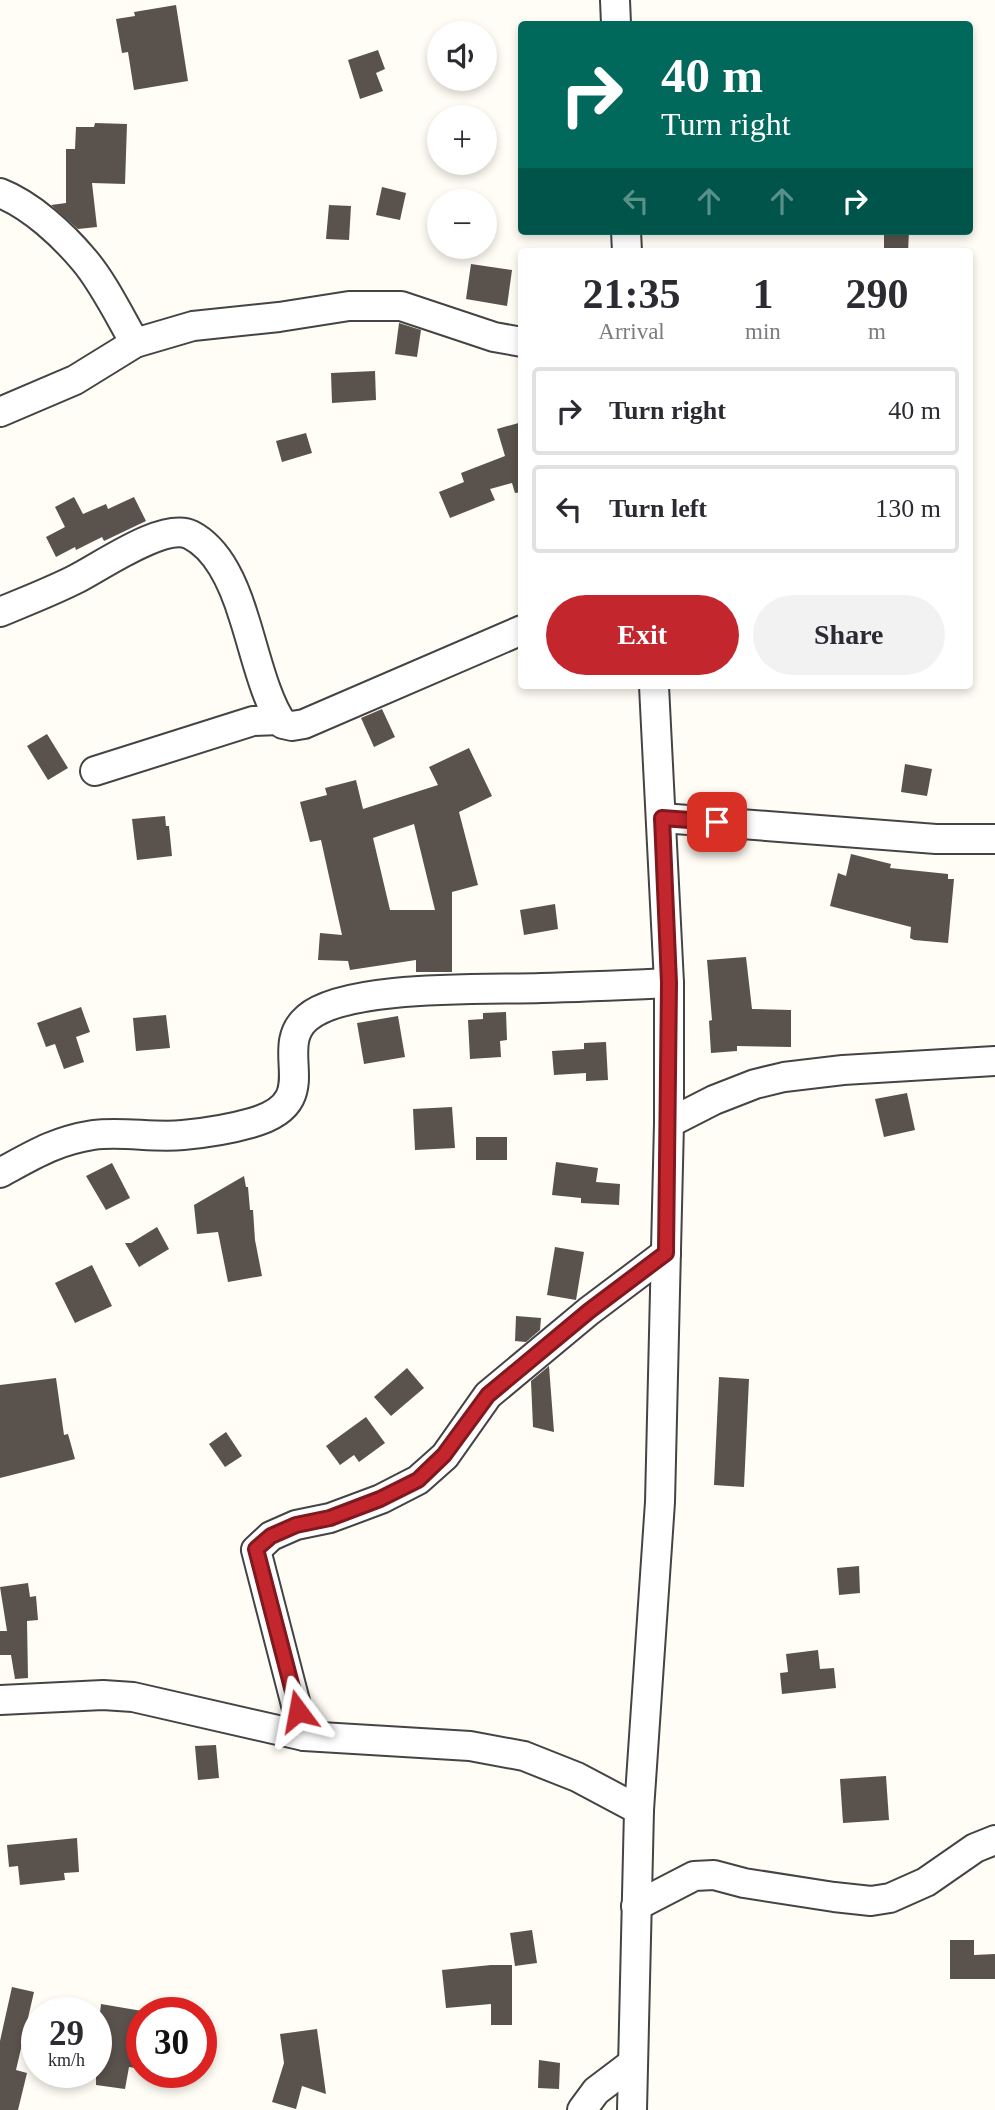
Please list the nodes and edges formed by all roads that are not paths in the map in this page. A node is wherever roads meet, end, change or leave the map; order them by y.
1 (615, 0) edge
2 (616, 21) edge
3 (0, 193) edge
4 (518, 341) edge
5 (135, 343) junction
6 (0, 412) edge
7 (0, 612) edge
8 (518, 632) edge
9 (654, 689) edge
10 (280, 720) junction
11 (95, 771) dead end
12 (662, 818) junction
13 (995, 839) edge
14 (669, 983) junction
15 (995, 1061) edge
16 (669, 1123) junction
17 (0, 1172) edge
18 (666, 1253) junction
19 (0, 1700) edge
20 (304, 1736) junction
21 (639, 1810) junction
22 (995, 1840) edge
23 (636, 1906) junction
24 (633, 2063) junction
25 (582, 2110) edge
26 (632, 2110) edge

1 - 2 street
3 - 5 street
4 - 5 street
5 - 6 street
7 - 10 street
8 - 10 street
9 - 12 street
10 - 11 street
12 - 13 street
12 - 14 street
14 - 16 street
14 - 17 street
15 - 16 street
16 - 18 street
18 - 20 street
18 - 21 street
19 - 20 street
20 - 21 street
21 - 23 street
22 - 23 street
23 - 24 street
24 - 25 street
24 - 26 street

